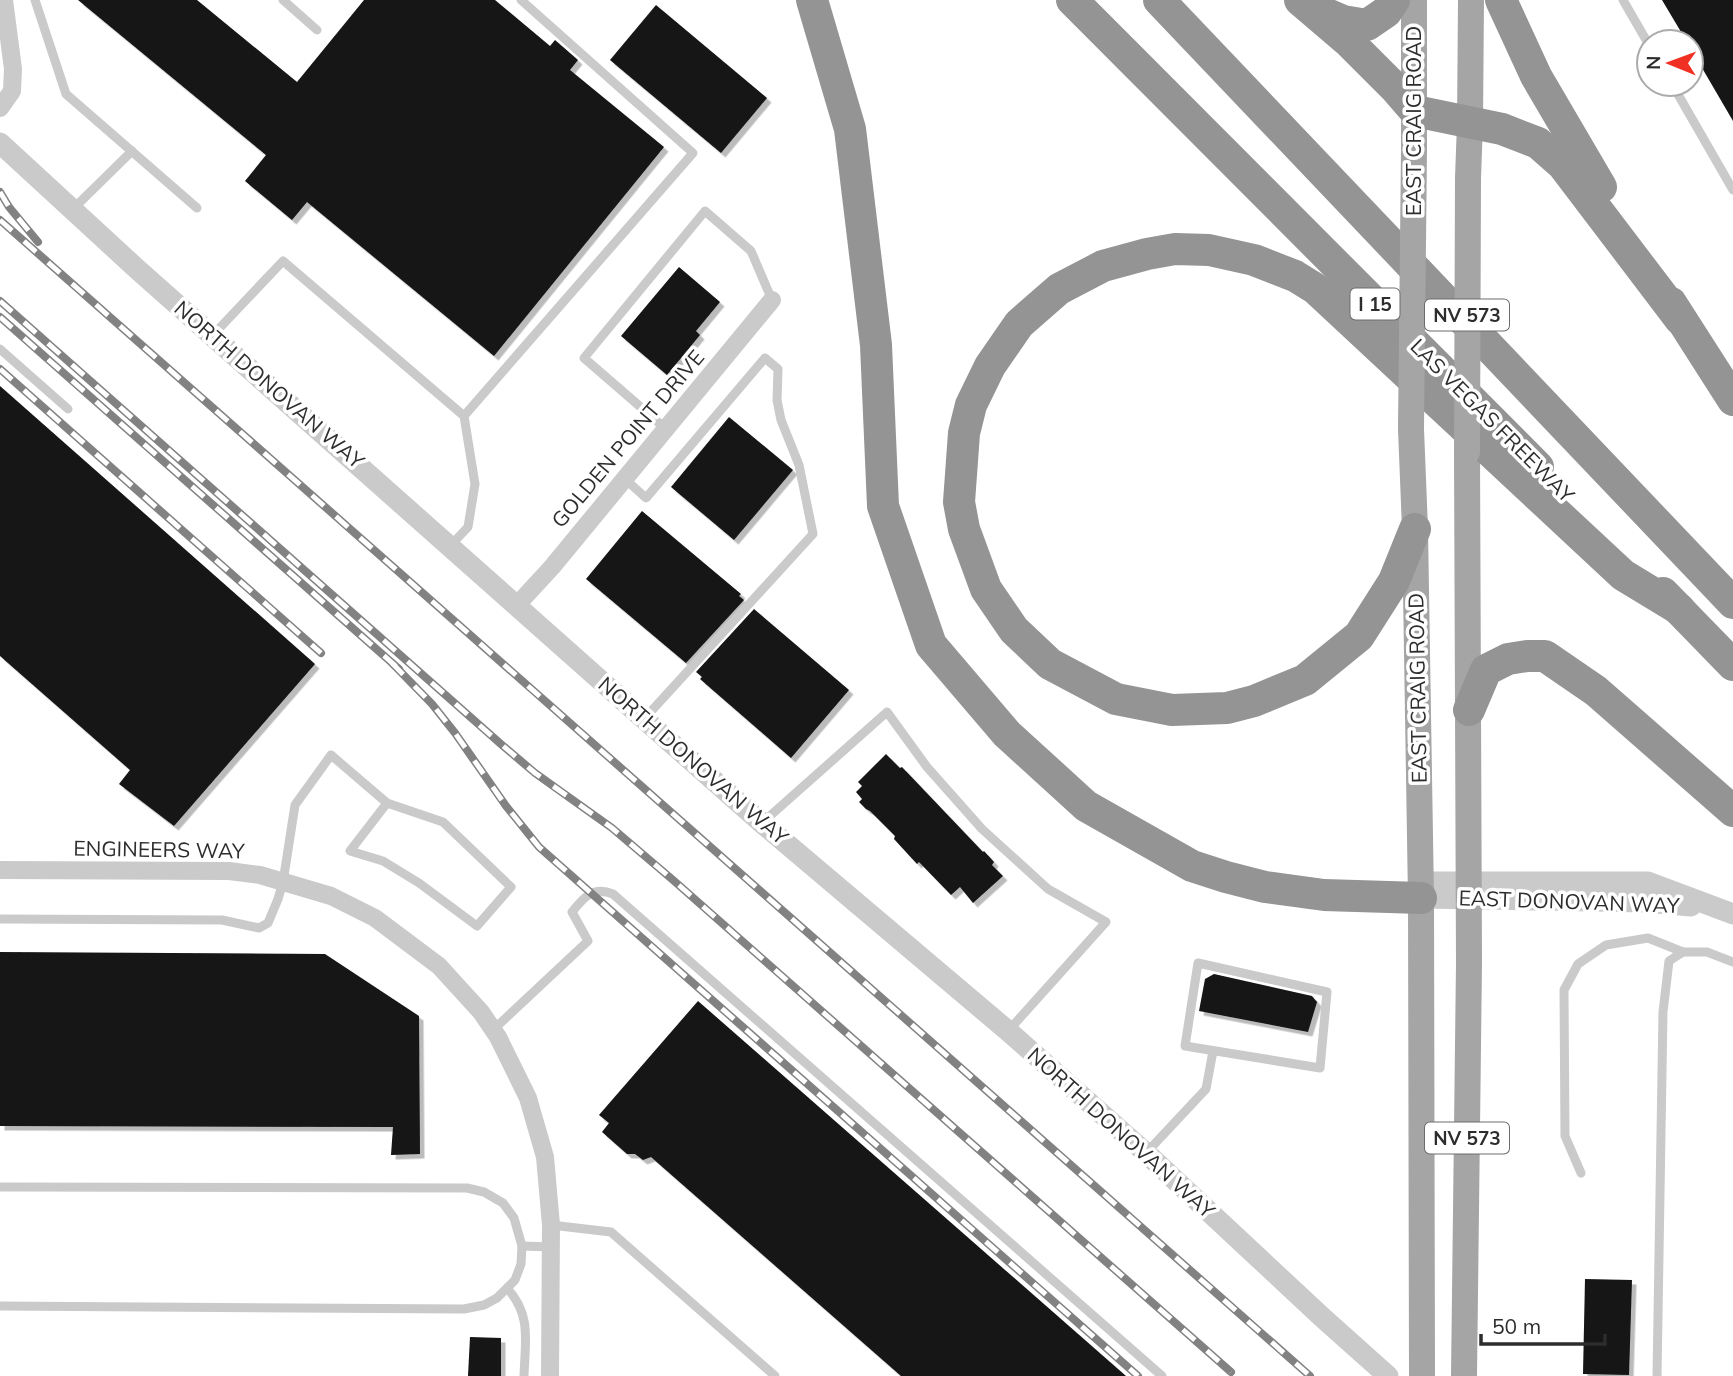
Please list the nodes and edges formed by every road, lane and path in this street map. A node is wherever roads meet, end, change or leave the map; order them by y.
1 (4, 0) edge
2 (35, 0) edge
3 (283, 0) edge
4 (521, 0) edge
5 (812, 0) edge
6 (1072, 0) edge
7 (1158, 0) edge
8 (1394, 0) edge
9 (1414, 0) edge
10 (1471, 0) edge
11 (1501, 0) edge
12 (1623, 0) edge
13 (1303, 3) edge
14 (1639, 28) edge
15 (317, 30) dead end
16 (1679, 98) edge
17 (0, 108) edge
18 (1415, 111) junction
19 (1470, 123) junction
20 (0, 143) edge
21 (132, 151) junction
22 (1733, 190) edge
23 (197, 208) dead end
24 (72, 210) junction
25 (772, 300) joint
26 (1680, 319) junction
27 (213, 335) junction
28 (0, 349) edge
29 (1733, 400) edge
30 (68, 409) dead end
31 (464, 416) junction
32 (666, 429) junction
33 (625, 479) junction
34 (1415, 529) junction
35 (451, 545) junction
36 (1733, 603) edge
37 (517, 606) junction
38 (1679, 609) junction
39 (1733, 665) edge
40 (1469, 710) junction
41 (645, 719) junction
42 (387, 803) junction
43 (1733, 811) edge
44 (762, 822) junction
45 (0, 870) edge
46 (283, 882) junction
47 (1421, 890) junction
48 (1469, 891) junction
49 (1725, 911) edge
50 (0, 919) edge
51 (1683, 952) junction
52 (1733, 962) edge
53 (493, 1030) junction
54 (1008, 1031) junction
55 (1213, 1051) junction
56 (1146, 1153) junction
57 (1581, 1173) dead end
58 (0, 1187) edge
59 (551, 1225) junction
60 (522, 1247) junction
61 (551, 1247) junction
62 (507, 1288) junction
63 (0, 1306) edge
64 (1422, 1366) edge
65 (524, 1376) edge
66 (551, 1376) edge
67 (775, 1376) edge
68 (1162, 1376) edge
69 (1388, 1376) edge
70 (1464, 1376) edge
71 (1657, 1376) edge

1 - 17 street
2 - 21 lane
3 - 15 lane
4 - 31 lane
5 - 47 highway
6 - 38 highway, LAS VEGAS FREEWAY / I 15
7 - 36 highway, I 15
8 - 13 highway
9 - 18 main road, EAST CRAIG ROAD / NV 573
10 - 19 main road, NV 573
11 - 26 highway
12 - 14 lane
13 - 18 highway
16 - 22 lane
18 - 19 highway
18 - 34 main road, EAST CRAIG ROAD / NV 573, bridge
19 - 26 highway
19 - 40 main road, NV 573, bridge
20 - 24 street, NORTH DONOVAN WAY
21 - 23 lane
21 - 24 lane
24 - 27 street, NORTH DONOVAN WAY
25 - 32 street, GOLDEN POINT DRIVE
25 - 32 lane
26 - 29 highway
27 - 31 lane
27 - 35 street, NORTH DONOVAN WAY
28 - 30 lane
31 - 35 lane
32 - 33 street, GOLDEN POINT DRIVE
33 - 37 street, GOLDEN POINT DRIVE
33 - 41 lane
34 - 38 highway
34 - 47 main road, EAST CRAIG ROAD / NV 573
35 - 37 street, NORTH DONOVAN WAY
37 - 41 street, NORTH DONOVAN WAY
38 - 39 highway, LAS VEGAS FREEWAY / I 15
40 - 43 highway
40 - 48 main road, NV 573
41 - 44 street, NORTH DONOVAN WAY
42 - 42 lane
42 - 46 lane
44 - 54 street, NORTH DONOVAN WAY
44 - 54 lane
45 - 46 street, ENGINEERS WAY
46 - 50 lane
46 - 53 street, ENGINEERS WAY
47 - 48 street, EAST DONOVAN WAY
47 - 64 main road, EAST CRAIG ROAD / NV 573
48 - 49 street, EAST DONOVAN WAY
48 - 70 main road, NV 573
51 - 52 lane
51 - 57 lane
51 - 71 lane
53 - 59 street, ENGINEERS WAY
53 - 68 lane
54 - 56 street, NORTH DONOVAN WAY
55 - 55 lane
55 - 56 lane
56 - 69 street, NORTH DONOVAN WAY
58 - 60 lane
59 - 61 street, ENGINEERS WAY
59 - 67 lane
60 - 61 lane
60 - 62 lane
61 - 66 street, ENGINEERS WAY
62 - 63 lane
62 - 65 lane

